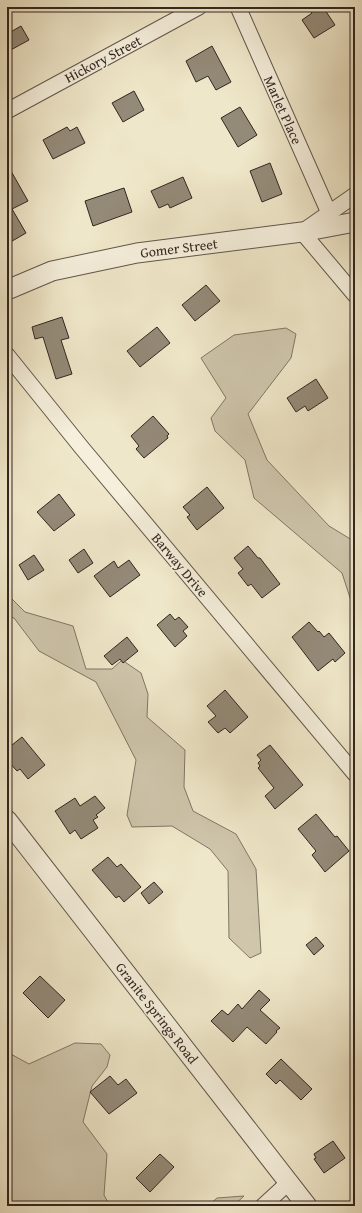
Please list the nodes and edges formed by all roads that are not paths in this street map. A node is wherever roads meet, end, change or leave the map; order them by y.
1 (199, 7) edge
2 (238, 7) edge
3 (7, 111) edge
4 (355, 195) edge
5 (329, 213) junction
6 (355, 222) edge
7 (302, 232) junction
8 (7, 290) edge
9 (355, 295) edge
10 (7, 355) edge
11 (355, 774) edge
12 (7, 820) edge
13 (288, 1183) junction
14 (263, 1206) edge
15 (307, 1206) edge

1 - 3 street, Hickory Street
2 - 5 street, Marlet Place
4 - 5 street
5 - 7 street
6 - 7 street, Gomer Street
7 - 8 street, Gomer Street
7 - 9 street
10 - 11 street, Barway Drive
12 - 13 street, Granite Springs Road
13 - 14 street
13 - 15 street, Granite Springs Road

